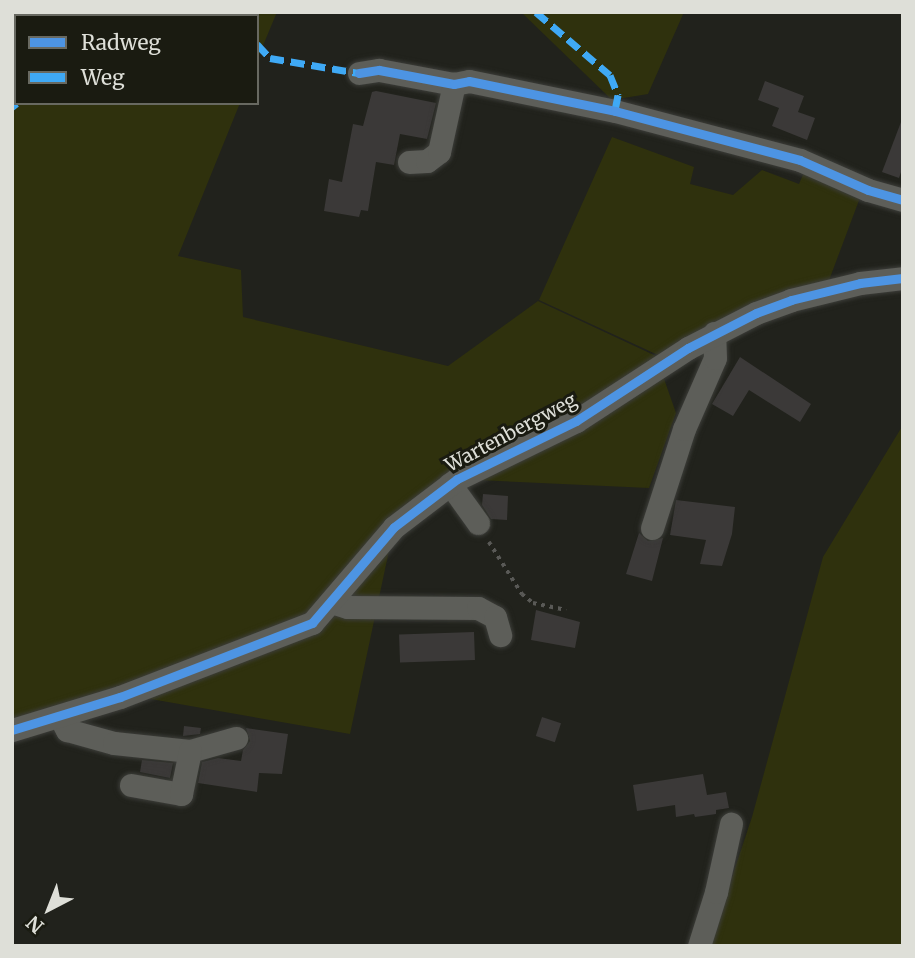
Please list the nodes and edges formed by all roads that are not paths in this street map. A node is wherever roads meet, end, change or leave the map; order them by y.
1 (359, 74) dead end
2 (454, 84) junction
3 (409, 162) dead end
4 (903, 200) edge
5 (903, 278) edge
6 (714, 333) junction
7 (450, 484) junction
8 (478, 523) dead end
9 (652, 528) dead end
10 (331, 602) junction
11 (500, 635) dead end
12 (60, 717) junction
13 (12, 730) edge
14 (236, 738) dead end
15 (190, 751) junction
16 (131, 785) dead end
17 (731, 824) dead end
18 (699, 946) edge

1 - 2 street
2 - 3 street
2 - 4 street
5 - 6 street, Wartenbergweg
6 - 7 street, Wartenbergweg
6 - 9 street
7 - 8 street
7 - 10 street, Wartenbergweg
10 - 11 street
10 - 12 street, Wartenbergweg
12 - 13 street, Wartenbergweg
12 - 15 street
14 - 15 street
15 - 16 street
17 - 18 street

